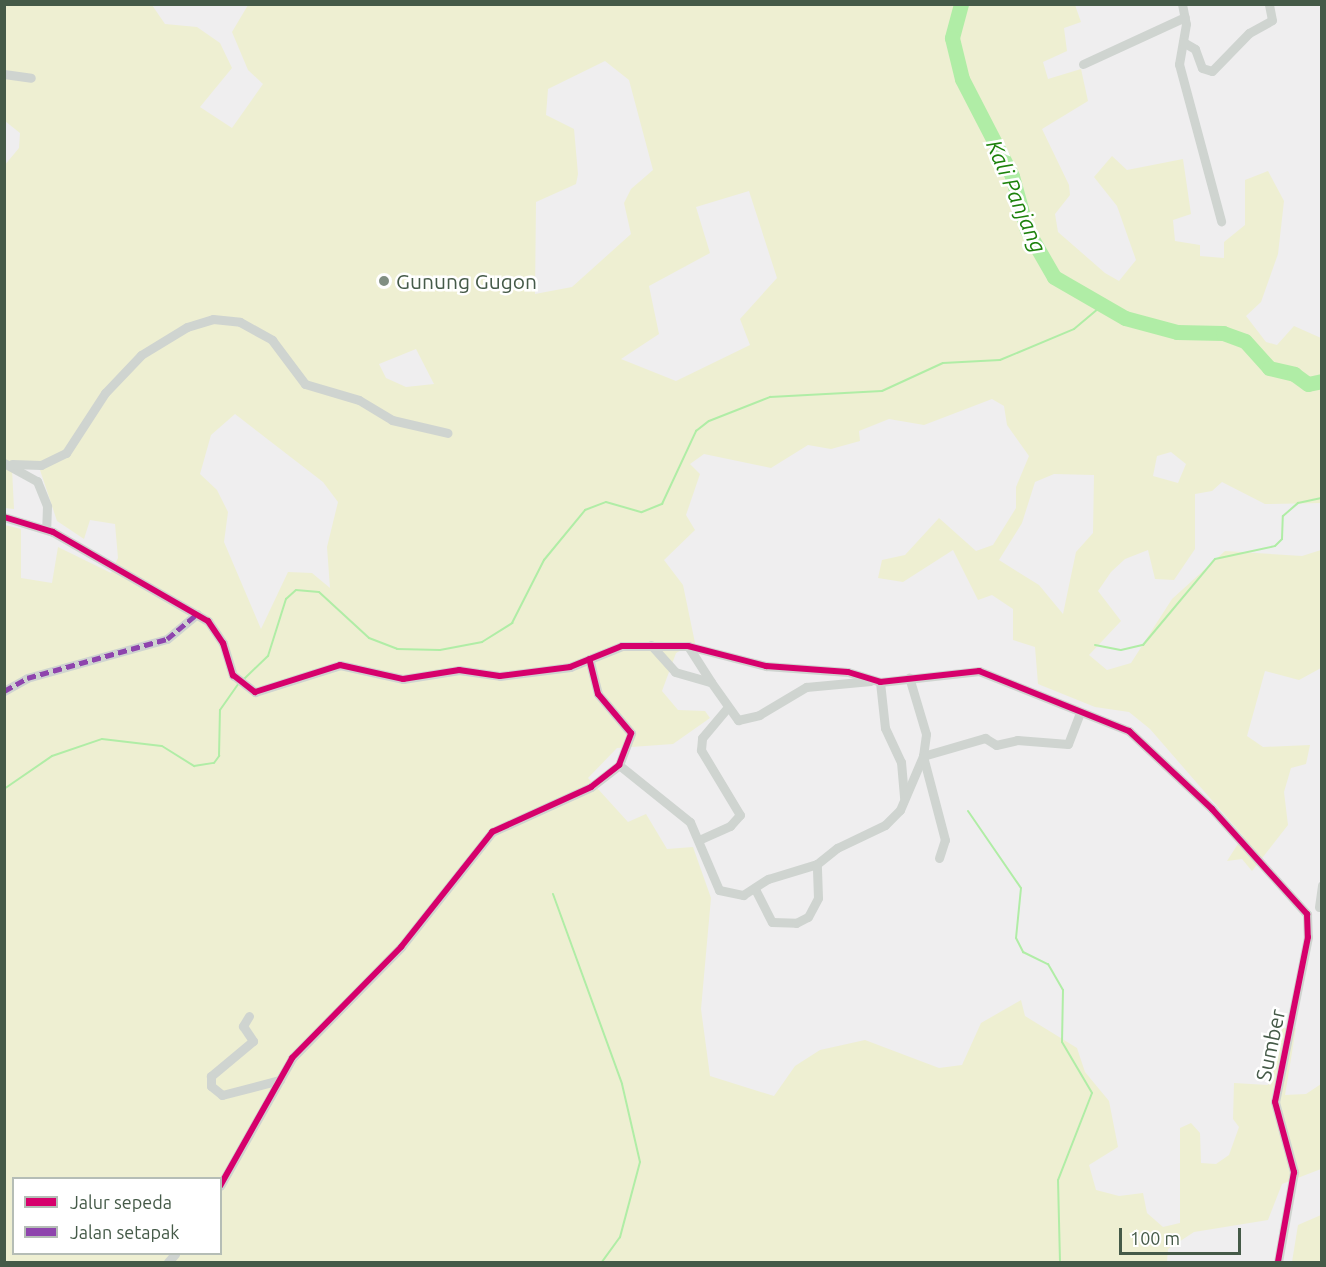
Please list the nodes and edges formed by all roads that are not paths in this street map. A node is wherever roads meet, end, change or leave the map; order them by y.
1 (1182, 4) edge
2 (1269, 4) edge
3 (1185, 17) junction
4 (1183, 42) junction
5 (1083, 64) dead end
6 (4, 74) edge
7 (31, 78) dead end
8 (1221, 221) dead end
9 (448, 433) dead end
10 (8, 464) edge
11 (4, 517) edge
12 (46, 529) junction
13 (197, 614) junction
14 (651, 645) junction
15 (687, 646) junction
16 (589, 659) junction
17 (909, 677) junction
18 (711, 681) junction
19 (875, 681) junction
20 (4, 691) edge
21 (727, 708) junction
22 (1080, 713) junction
23 (923, 756) junction
24 (619, 765) junction
25 (904, 801) junction
26 (701, 839) junction
27 (939, 858) dead end
28 (817, 864) junction
29 (1322, 885) edge
30 (755, 889) junction
31 (1301, 904) junction
32 (1320, 907) edge
33 (249, 1016) dead end
34 (280, 1080) junction
35 (222, 1182) edge
36 (1278, 1263) edge

1 - 3 street
2 - 4 street
3 - 4 street
3 - 5 street
4 - 8 street
6 - 7 street
9 - 10 street
10 - 12 street
11 - 12 street
12 - 13 street
13 - 16 street
13 - 20 street
14 - 15 street
14 - 16 street
14 - 18 street
15 - 18 street
15 - 19 street
16 - 24 street
17 - 19 street
17 - 22 street
17 - 23 street
18 - 21 street
19 - 21 street
19 - 25 street
21 - 26 street
22 - 23 street
22 - 31 street
23 - 25 street
23 - 27 street
24 - 26 street
24 - 34 street
25 - 28 street
26 - 30 street
28 - 30 street
28 - 30 street
29 - 32 street
31 - 32 street
31 - 36 street, Sumber
33 - 34 street
34 - 35 street

